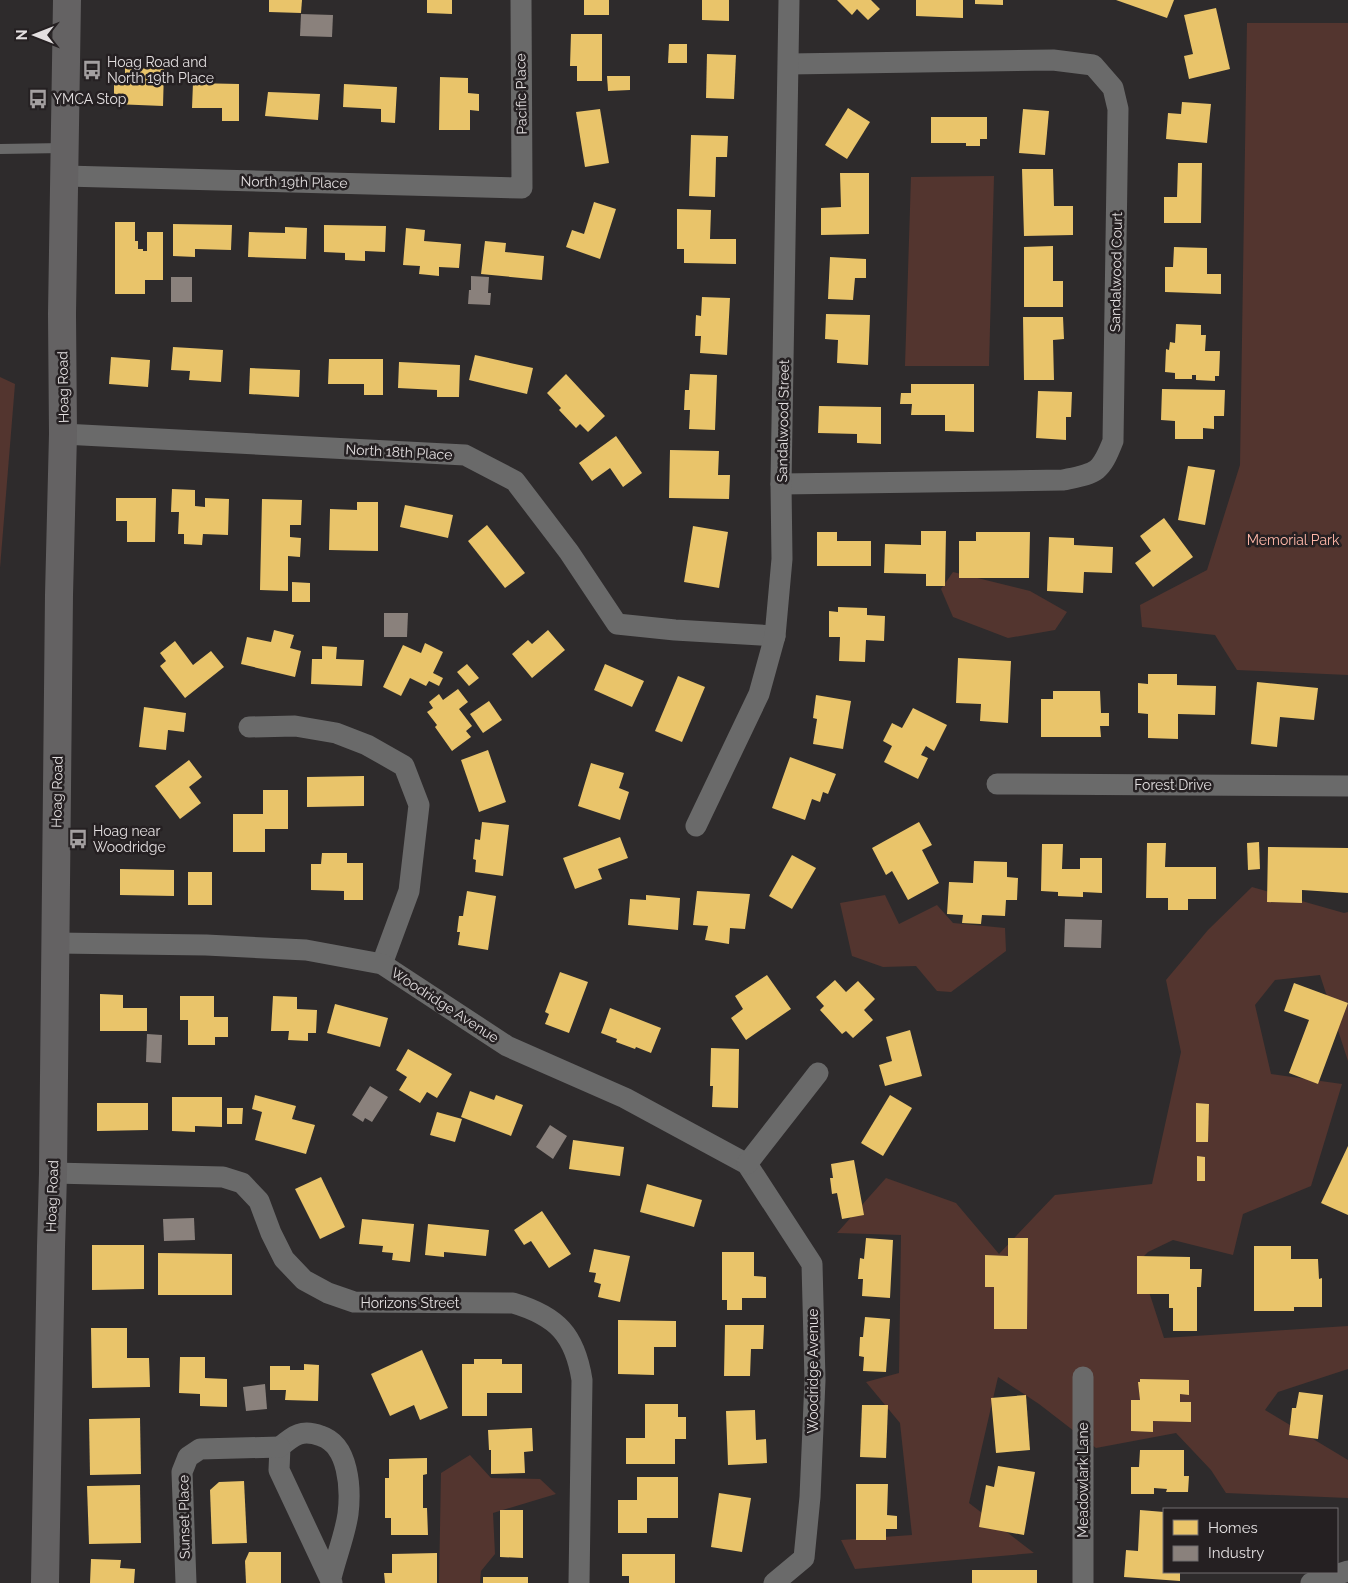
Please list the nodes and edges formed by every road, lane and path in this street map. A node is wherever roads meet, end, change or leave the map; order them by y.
1 (67, 0) edge
2 (520, 0) edge
3 (789, 0) edge
4 (788, 64) junction
5 (66, 148) junction
6 (0, 149) edge
7 (65, 176) junction
8 (522, 188) joint
9 (63, 434) junction
10 (781, 484) junction
11 (775, 636) junction
12 (249, 727) dead end
13 (997, 784) dead end
14 (1348, 786) edge
15 (696, 826) dead end
16 (56, 943) junction
17 (382, 964) junction
18 (818, 1073) dead end
19 (747, 1164) junction
20 (54, 1173) junction
21 (1083, 1377) dead end
22 (280, 1447) junction
23 (1348, 1571) edge
24 (331, 1580) edge
25 (45, 1583) edge
26 (186, 1583) edge
27 (579, 1583) edge
28 (774, 1583) edge
29 (1083, 1583) edge
30 (1311, 1583) edge

1 - 5 street, Hoag Road
2 - 8 street, Pacific Place
3 - 4 street, Sandalwood Street
4 - 10 street, Sandalwood Street
4 - 10 street, Sandalwood Court
5 - 6 lane
5 - 7 street, Hoag Road
7 - 8 street, North 19th Place
7 - 9 street, Hoag Road
9 - 11 street, North 18th Place
9 - 16 street, Hoag Road
10 - 11 street, Sandalwood Street
11 - 15 street, Sandalwood Street
12 - 17 street
13 - 14 street, Forest Drive
16 - 17 street, Woodridge Avenue
16 - 20 street, Hoag Road
17 - 19 street, Woodridge Avenue
18 - 19 street
19 - 28 street, Woodridge Avenue
20 - 25 street, Hoag Road
20 - 27 street, Horizons Street
21 - 29 street, Meadowlark Lane
22 - 24 street
22 - 24 street
22 - 26 street, Sunset Place
23 - 30 street

